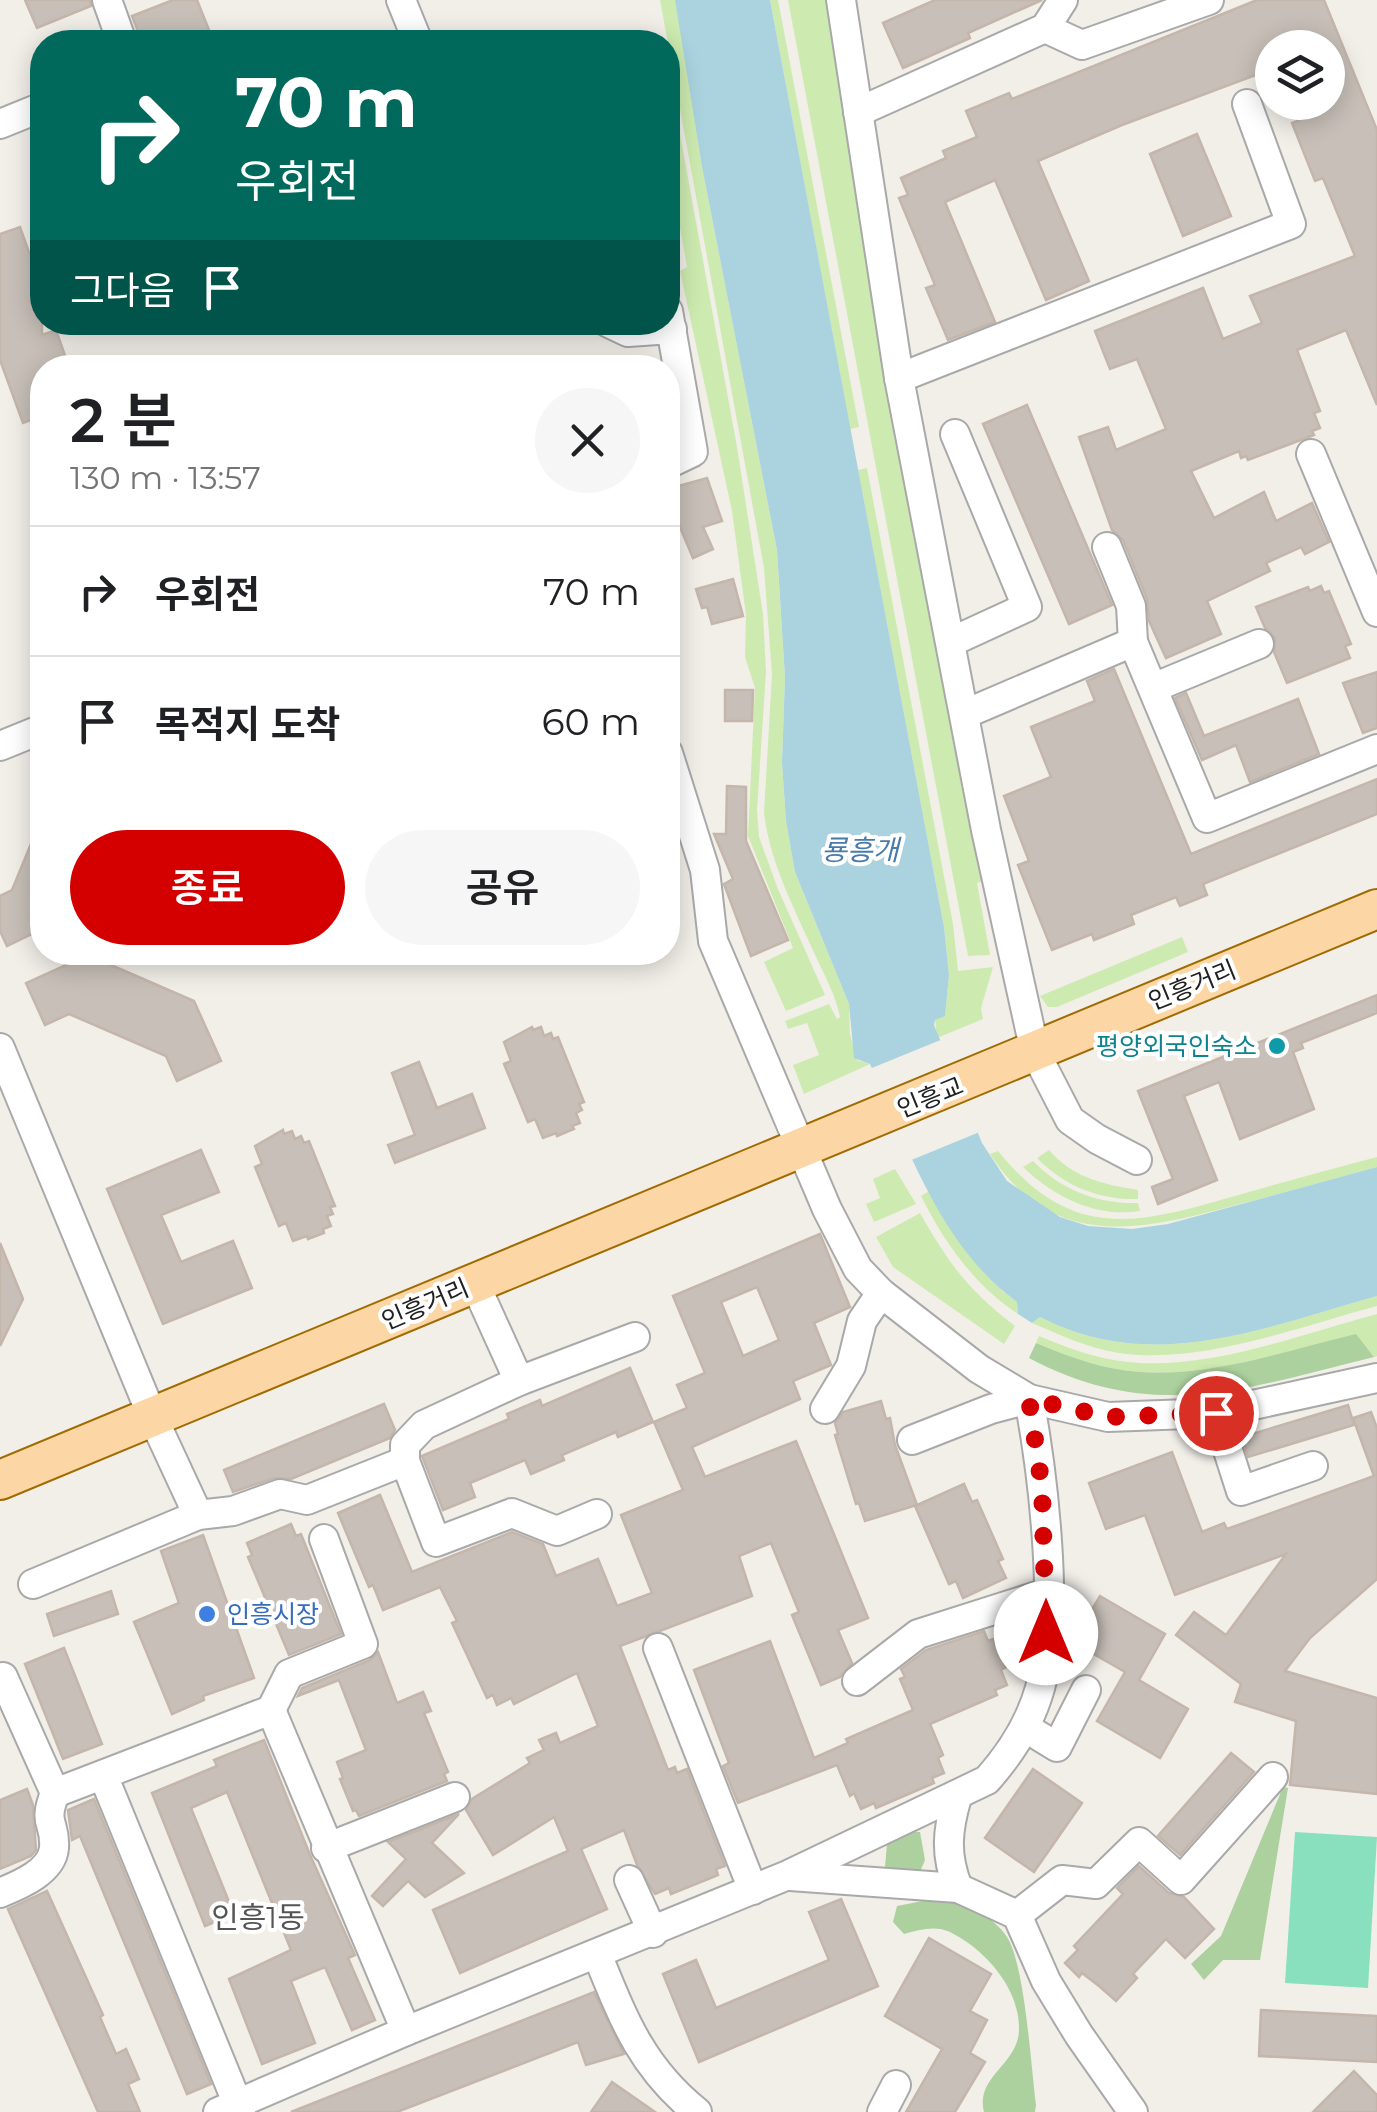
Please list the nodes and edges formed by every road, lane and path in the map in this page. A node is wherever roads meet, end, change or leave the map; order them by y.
1 (106, 0) edge
2 (402, 0) edge
3 (841, 0) edge
4 (1041, 0) edge
5 (1063, 0) edge
6 (1209, 0) edge
7 (1045, 28) junction
8 (117, 30) edge
9 (413, 30) edge
10 (1247, 104) dead end
11 (30, 112) edge
12 (858, 112) junction
13 (0, 124) edge
14 (899, 378) junction
15 (955, 434) dead end
16 (1310, 454) dead end
17 (1106, 546) dead end
18 (1377, 612) edge
19 (951, 642) junction
20 (1134, 642) junction
21 (1259, 644) dead end
22 (1153, 688) junction
23 (966, 714) junction
24 (30, 734) edge
25 (0, 746) edge
26 (1377, 749) edge
27 (680, 790) edge
28 (1377, 910) edge
29 (0, 1048) edge
30 (1022, 1058) junction
31 (850, 1129) joint
32 (800, 1150) junction
33 (1137, 1160) dead end
34 (475, 1284) junction
35 (881, 1293) junction
36 (635, 1336) dead end
37 (1377, 1378) edge
38 (519, 1381) junction
39 (1029, 1399) junction
40 (825, 1409) dead end
41 (1216, 1413) junction
42 (154, 1418) junction
43 (912, 1440) dead end
44 (404, 1461) junction
45 (1313, 1466) dead end
46 (0, 1480) edge
47 (597, 1514) dead end
48 (198, 1515) junction
49 (324, 1539) dead end
50 (33, 1584) dead end
51 (1047, 1593) junction
52 (658, 1648) dead end
53 (3, 1677) dead end
54 (857, 1681) dead end
55 (1086, 1690) dead end
56 (271, 1710) junction
57 (1026, 1728) junction
58 (104, 1775) junction
59 (1273, 1777) dead end
60 (55, 1793) junction
61 (455, 1796) dead end
62 (956, 1797) junction
63 (326, 1848) junction
64 (788, 1876) junction
65 (629, 1880) dead end
66 (958, 1888) junction
67 (753, 1890) junction
68 (0, 1893) edge
69 (1017, 1915) junction
70 (653, 1932) junction
71 (597, 1954) junction
72 (406, 2031) junction
73 (896, 2085) dead end
74 (233, 2109) edge
75 (697, 2112) edge
76 (882, 2112) edge
77 (1134, 2112) edge

1 - 8 street
2 - 9 street
3 - 12 street
4 - 7 street
5 - 7 street
6 - 7 street
7 - 12 street
10 - 14 street
11 - 13 street
12 - 14 street
14 - 19 street
15 - 19 street
16 - 18 street
17 - 20 street
19 - 23 street
20 - 22 street
20 - 23 street
21 - 22 street
22 - 26 street
23 - 30 street
24 - 25 street
27 - 32 street
28 - 30 main road, 인흥거리
29 - 42 street
30 - 31 main road, 인흥교
30 - 33 street
31 - 32 main road, 인흥거리
32 - 34 main road, 인흥거리
32 - 35 street
34 - 38 street
34 - 42 main road, 인흥거리
35 - 39 street
35 - 40 street
36 - 38 street
37 - 41 street
38 - 44 street
39 - 41 street
39 - 43 street
39 - 51 street
41 - 45 street
42 - 46 main road, 인흥거리
42 - 48 street
44 - 47 street
44 - 48 street
48 - 50 street
49 - 56 street
51 - 54 street
51 - 57 street
52 - 67 street
53 - 60 street
55 - 57 street
56 - 58 street
56 - 63 street
57 - 62 street
58 - 60 street
58 - 74 street
59 - 69 street
60 - 68 street
61 - 63 street
62 - 64 street
62 - 66 street
63 - 72 street
64 - 66 street
64 - 67 street
65 - 70 street
66 - 69 street
67 - 70 street
69 - 77 street
70 - 71 street
71 - 72 street
71 - 75 street
72 - 74 street
73 - 76 street

